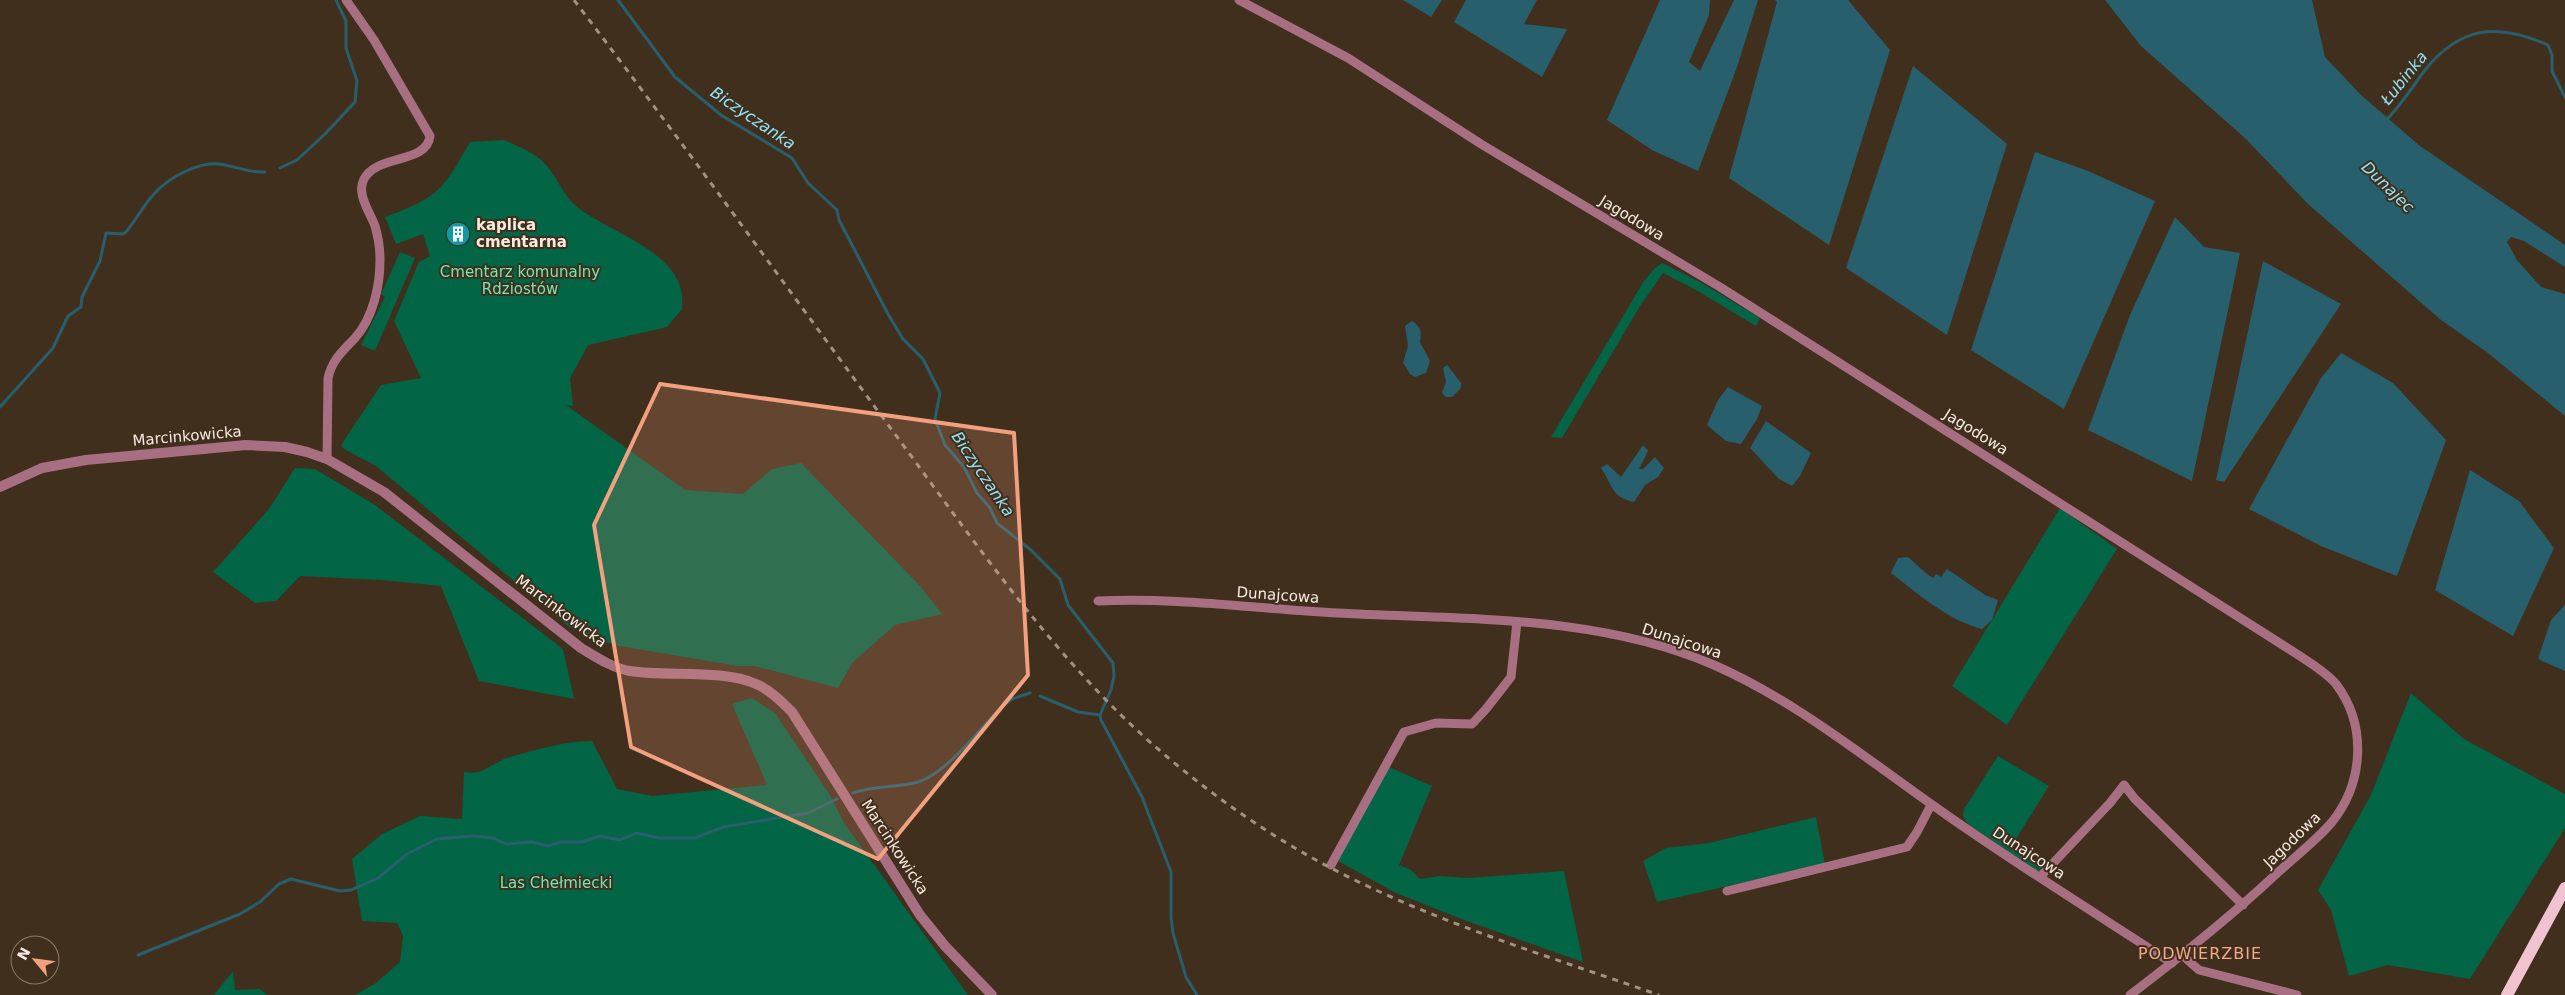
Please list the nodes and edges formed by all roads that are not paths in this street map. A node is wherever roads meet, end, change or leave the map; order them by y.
1 (346, 0) edge
2 (1239, 0) edge
3 (327, 458) junction
4 (0, 487) edge
5 (1098, 601) dead end
6 (1517, 622) junction
7 (1931, 804) junction
8 (1332, 865) dead end
9 (2040, 877) junction
10 (2565, 888) edge
11 (1727, 891) dead end
12 (2243, 905) junction
13 (2182, 955) junction
14 (2172, 963) junction
15 (992, 995) edge
16 (2130, 995) edge
17 (2297, 995) edge
18 (2506, 995) edge

1 - 3 street
2 - 12 street, Jagodowa
3 - 4 street, Marcinkowicka
3 - 15 street, Marcinkowicka
5 - 6 street, Dunajcowa
6 - 7 street, Dunajcowa
6 - 8 street
7 - 9 street, Dunajcowa
7 - 11 street
9 - 12 street
9 - 14 street, Dunajcowa
10 - 18 main road
12 - 13 street, Jagodowa
13 - 14 street, Jagodowa
13 - 17 street
14 - 16 street, Jagodowa

